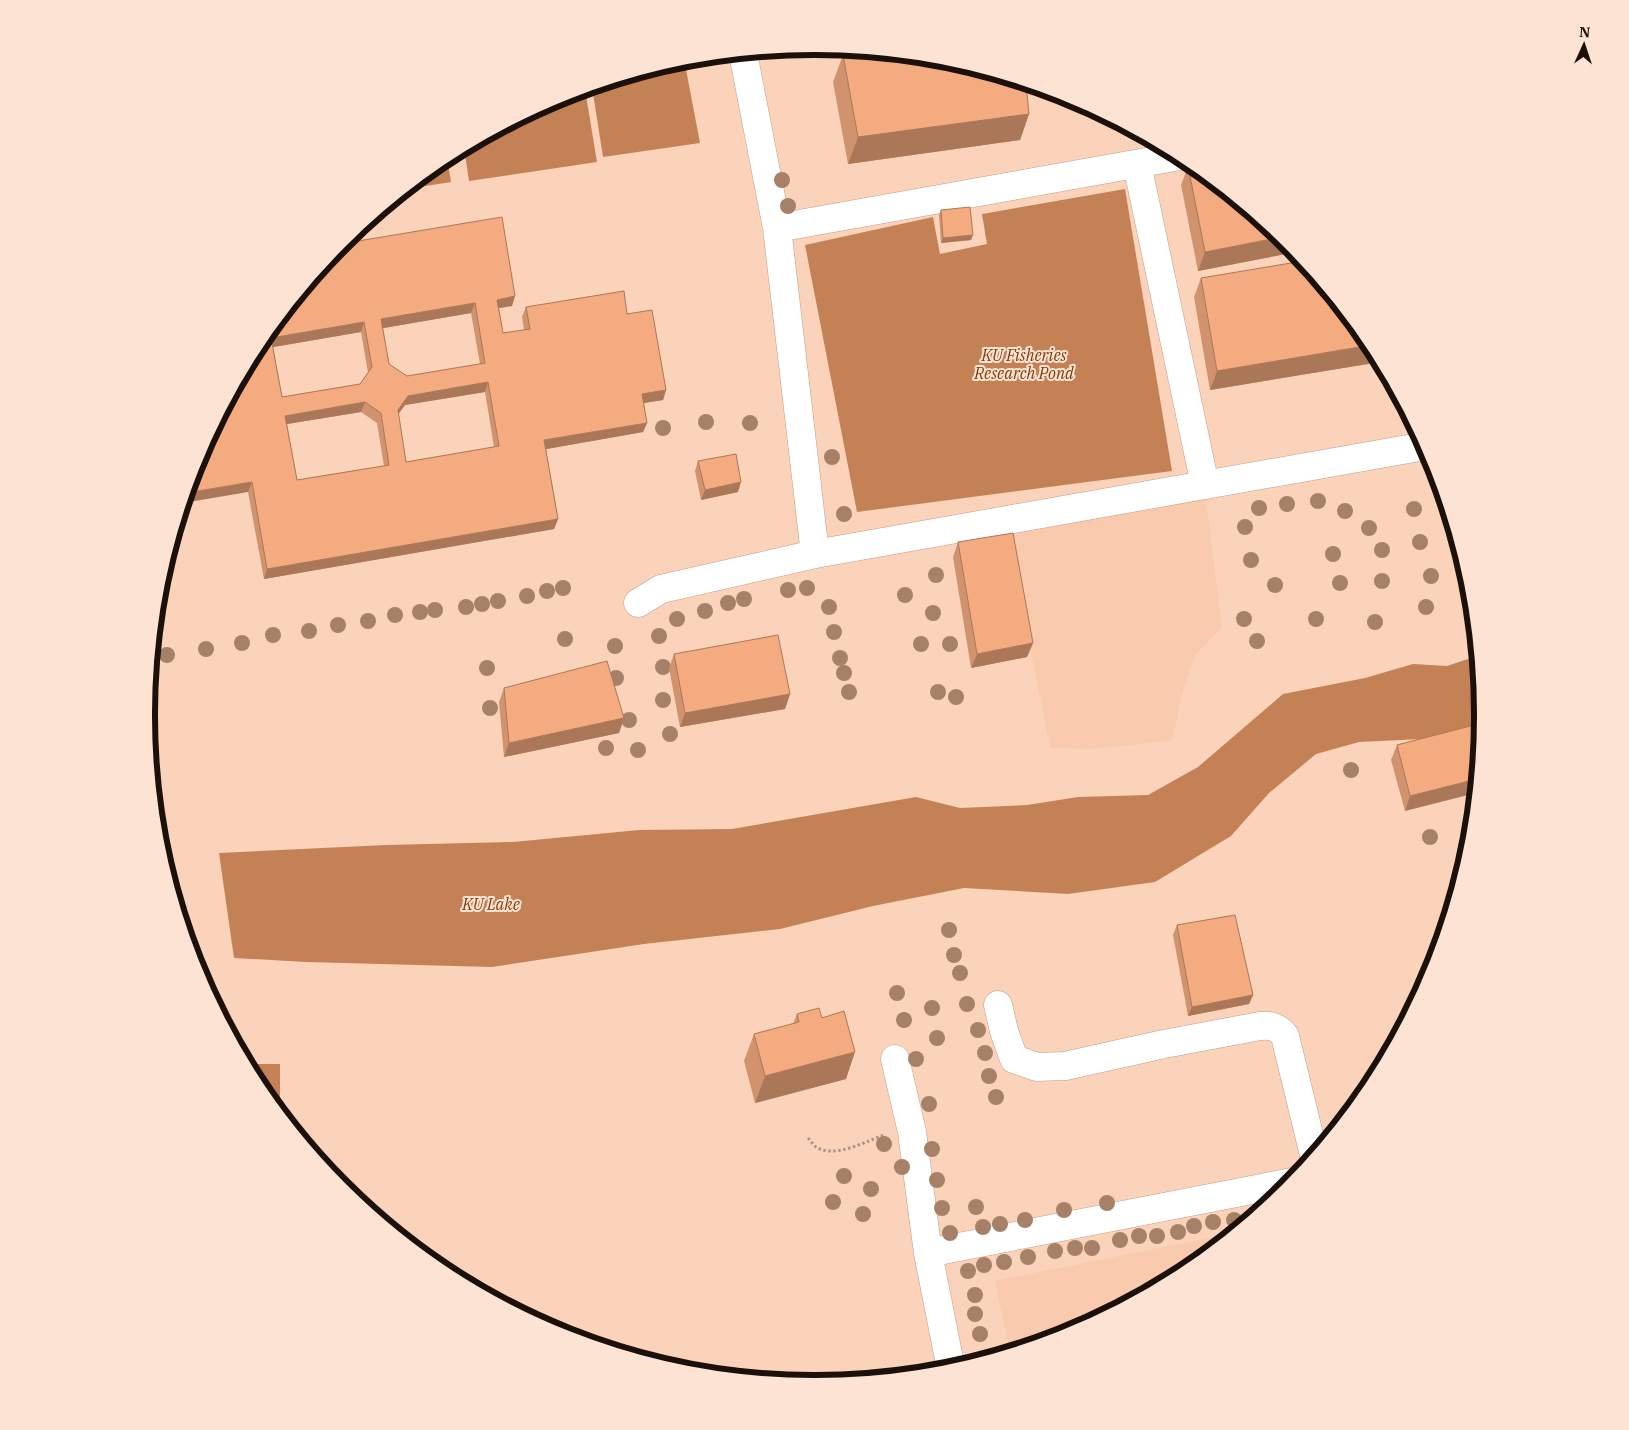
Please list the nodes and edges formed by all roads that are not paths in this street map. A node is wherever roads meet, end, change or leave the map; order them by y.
1 (744, 59) edge
2 (1169, 158) edge
3 (1138, 164) junction
4 (777, 228) junction
5 (1417, 448) edge
6 (1205, 486) junction
7 (816, 554) junction
8 (638, 603) dead end
9 (998, 1005) dead end
10 (895, 1059) dead end
11 (1312, 1148) edge
12 (1278, 1185) edge
13 (928, 1253) junction
14 (949, 1361) edge

1 - 4 lane
2 - 3 lane
3 - 4 lane
3 - 6 lane
4 - 7 lane
5 - 6 lane
6 - 7 lane
7 - 8 lane
9 - 11 lane
10 - 13 lane
12 - 13 lane
13 - 14 lane

